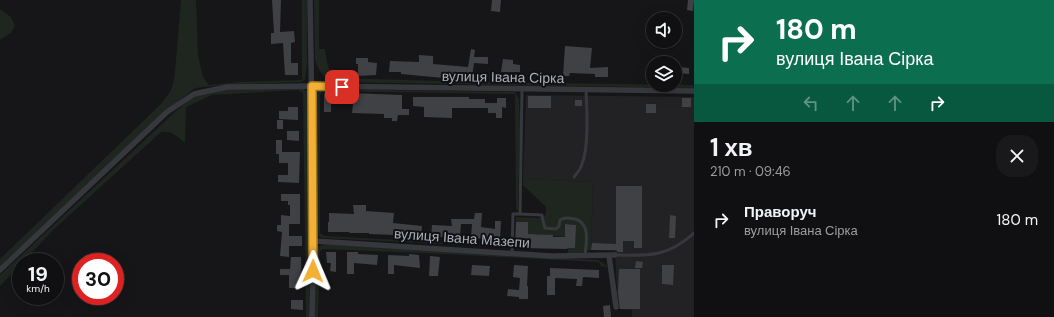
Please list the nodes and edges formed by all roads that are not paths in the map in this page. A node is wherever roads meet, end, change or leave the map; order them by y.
1 (310, 0) edge
2 (312, 86) junction
3 (522, 89) junction
4 (586, 90) junction
5 (694, 91) edge
6 (574, 177) dead end
7 (520, 214) junction
8 (694, 233) edge
9 (314, 241) junction
10 (512, 254) junction
11 (585, 256) junction
12 (609, 256) junction
13 (615, 256) joint
14 (0, 270) edge
15 (616, 308) dead end
16 (312, 317) edge

1 - 2 street
2 - 3 street, вулиця Івана Сірка
2 - 9 street
2 - 14 street, вулиця Івана Сірка
3 - 4 street, вулиця Івана Сірка
3 - 7 lane
4 - 5 street, вулиця Івана Сірка
4 - 6 lane
7 - 10 lane
7 - 11 lane
8 - 13 lane
9 - 10 street, вулиця Івана Мазепи
9 - 16 street
10 - 11 street, вулиця Івана Мазепи
11 - 12 street, вулиця Івана Мазепи
12 - 13 street, вулиця Івана Мазепи
12 - 15 street

